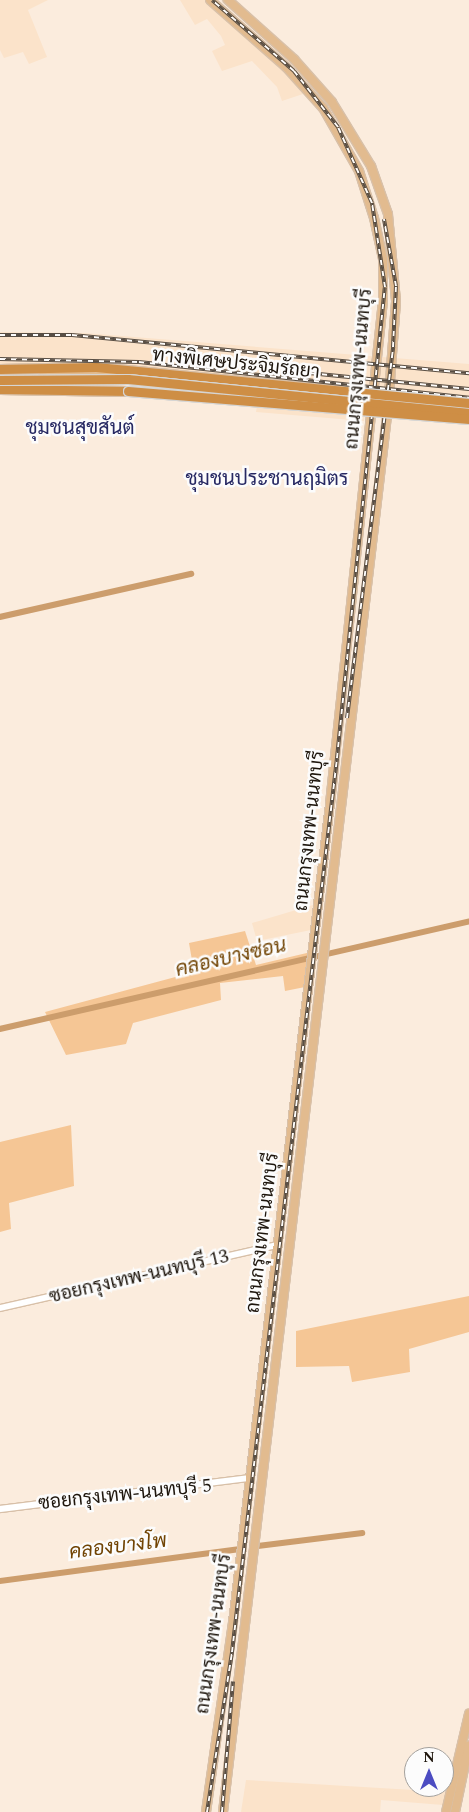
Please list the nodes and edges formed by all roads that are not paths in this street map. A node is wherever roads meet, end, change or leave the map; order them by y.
1 (210, 0) edge
2 (228, 0) edge
3 (280, 46) junction
4 (273, 54) junction
5 (378, 186) junction
6 (365, 190) junction
7 (0, 369) edge
8 (78, 372) junction
9 (0, 373) edge
10 (0, 381) edge
11 (0, 389) edge
12 (469, 403) edge
13 (374, 405) junction
14 (388, 408) junction
15 (469, 413) edge
16 (469, 418) edge
17 (357, 549) junction
18 (371, 551) junction
19 (334, 757) junction
20 (347, 757) junction
21 (310, 1060) junction
22 (299, 1061) junction
23 (278, 1245) junction
24 (288, 1245) junction
25 (0, 1308) edge
26 (249, 1478) junction
27 (0, 1509) edge
28 (244, 1528) junction
29 (255, 1529) junction
30 (469, 1714) edge
31 (469, 1745) edge
32 (206, 1812) edge
33 (223, 1812) edge
34 (446, 1812) edge
35 (455, 1812) edge

1 - 4 main road, ถนนกรุงเทพ-นนทบุรี
2 - 3 main road, ถนนกรุงเทพ-นนทบุรี
3 - 4 main road
3 - 5 main road, ถนนกรุงเทพ-นนทบุรี
4 - 6 main road, ถนนกรุงเทพ-นนทบุรี
5 - 6 main road
5 - 14 main road, ถนนกรุงเทพ-นนทบุรี
6 - 13 main road, ถนนกรุงเทพ-นนทบุรี
7 - 12 highway, ทางพิเศษประจิมรัถยา, bridge
8 - 9 main road
8 - 10 main road
8 - 13 main road
10 - 15 highway, ทางพิเศษประจิมรัถยา, bridge
11 - 16 highway, bridge
13 - 14 main road
13 - 17 main road, ถนนกรุงเทพ-นนทบุรี
14 - 16 street
14 - 18 main road, ถนนกรุงเทพ-นนทบุรี
17 - 18 main road
17 - 19 main road, ถนนกรุงเทพ-นนทบุรี
18 - 20 main road, ถนนกรุงเทพ-นนทบุรี
19 - 20 main road
19 - 22 main road, ถนนกรุงเทพ-นนทบุรี
20 - 21 main road, ถนนกรุงเทพ-นนทบุรี
21 - 22 main road
21 - 24 main road, ถนนกรุงเทพ-นนทบุรี
22 - 23 main road, ถนนกรุงเทพ-นนทบุรี
23 - 24 main road
23 - 25 street, ซอยกรุงเทพ-นนทบุรี 13
23 - 26 main road, ถนนกรุงเทพ-นนทบุรี
24 - 29 main road, ถนนกรุงเทพ-นนทบุรี
26 - 27 street, ซอยกรุงเทพ-นนทบุรี 5
26 - 28 main road, ถนนกรุงเทพ-นนทบุรี
28 - 29 main road
28 - 32 main road, ถนนกรุงเทพ-นนทบุรี
29 - 33 main road, ถนนกรุงเทพ-นนทบุรี
30 - 34 main road
31 - 35 main road

